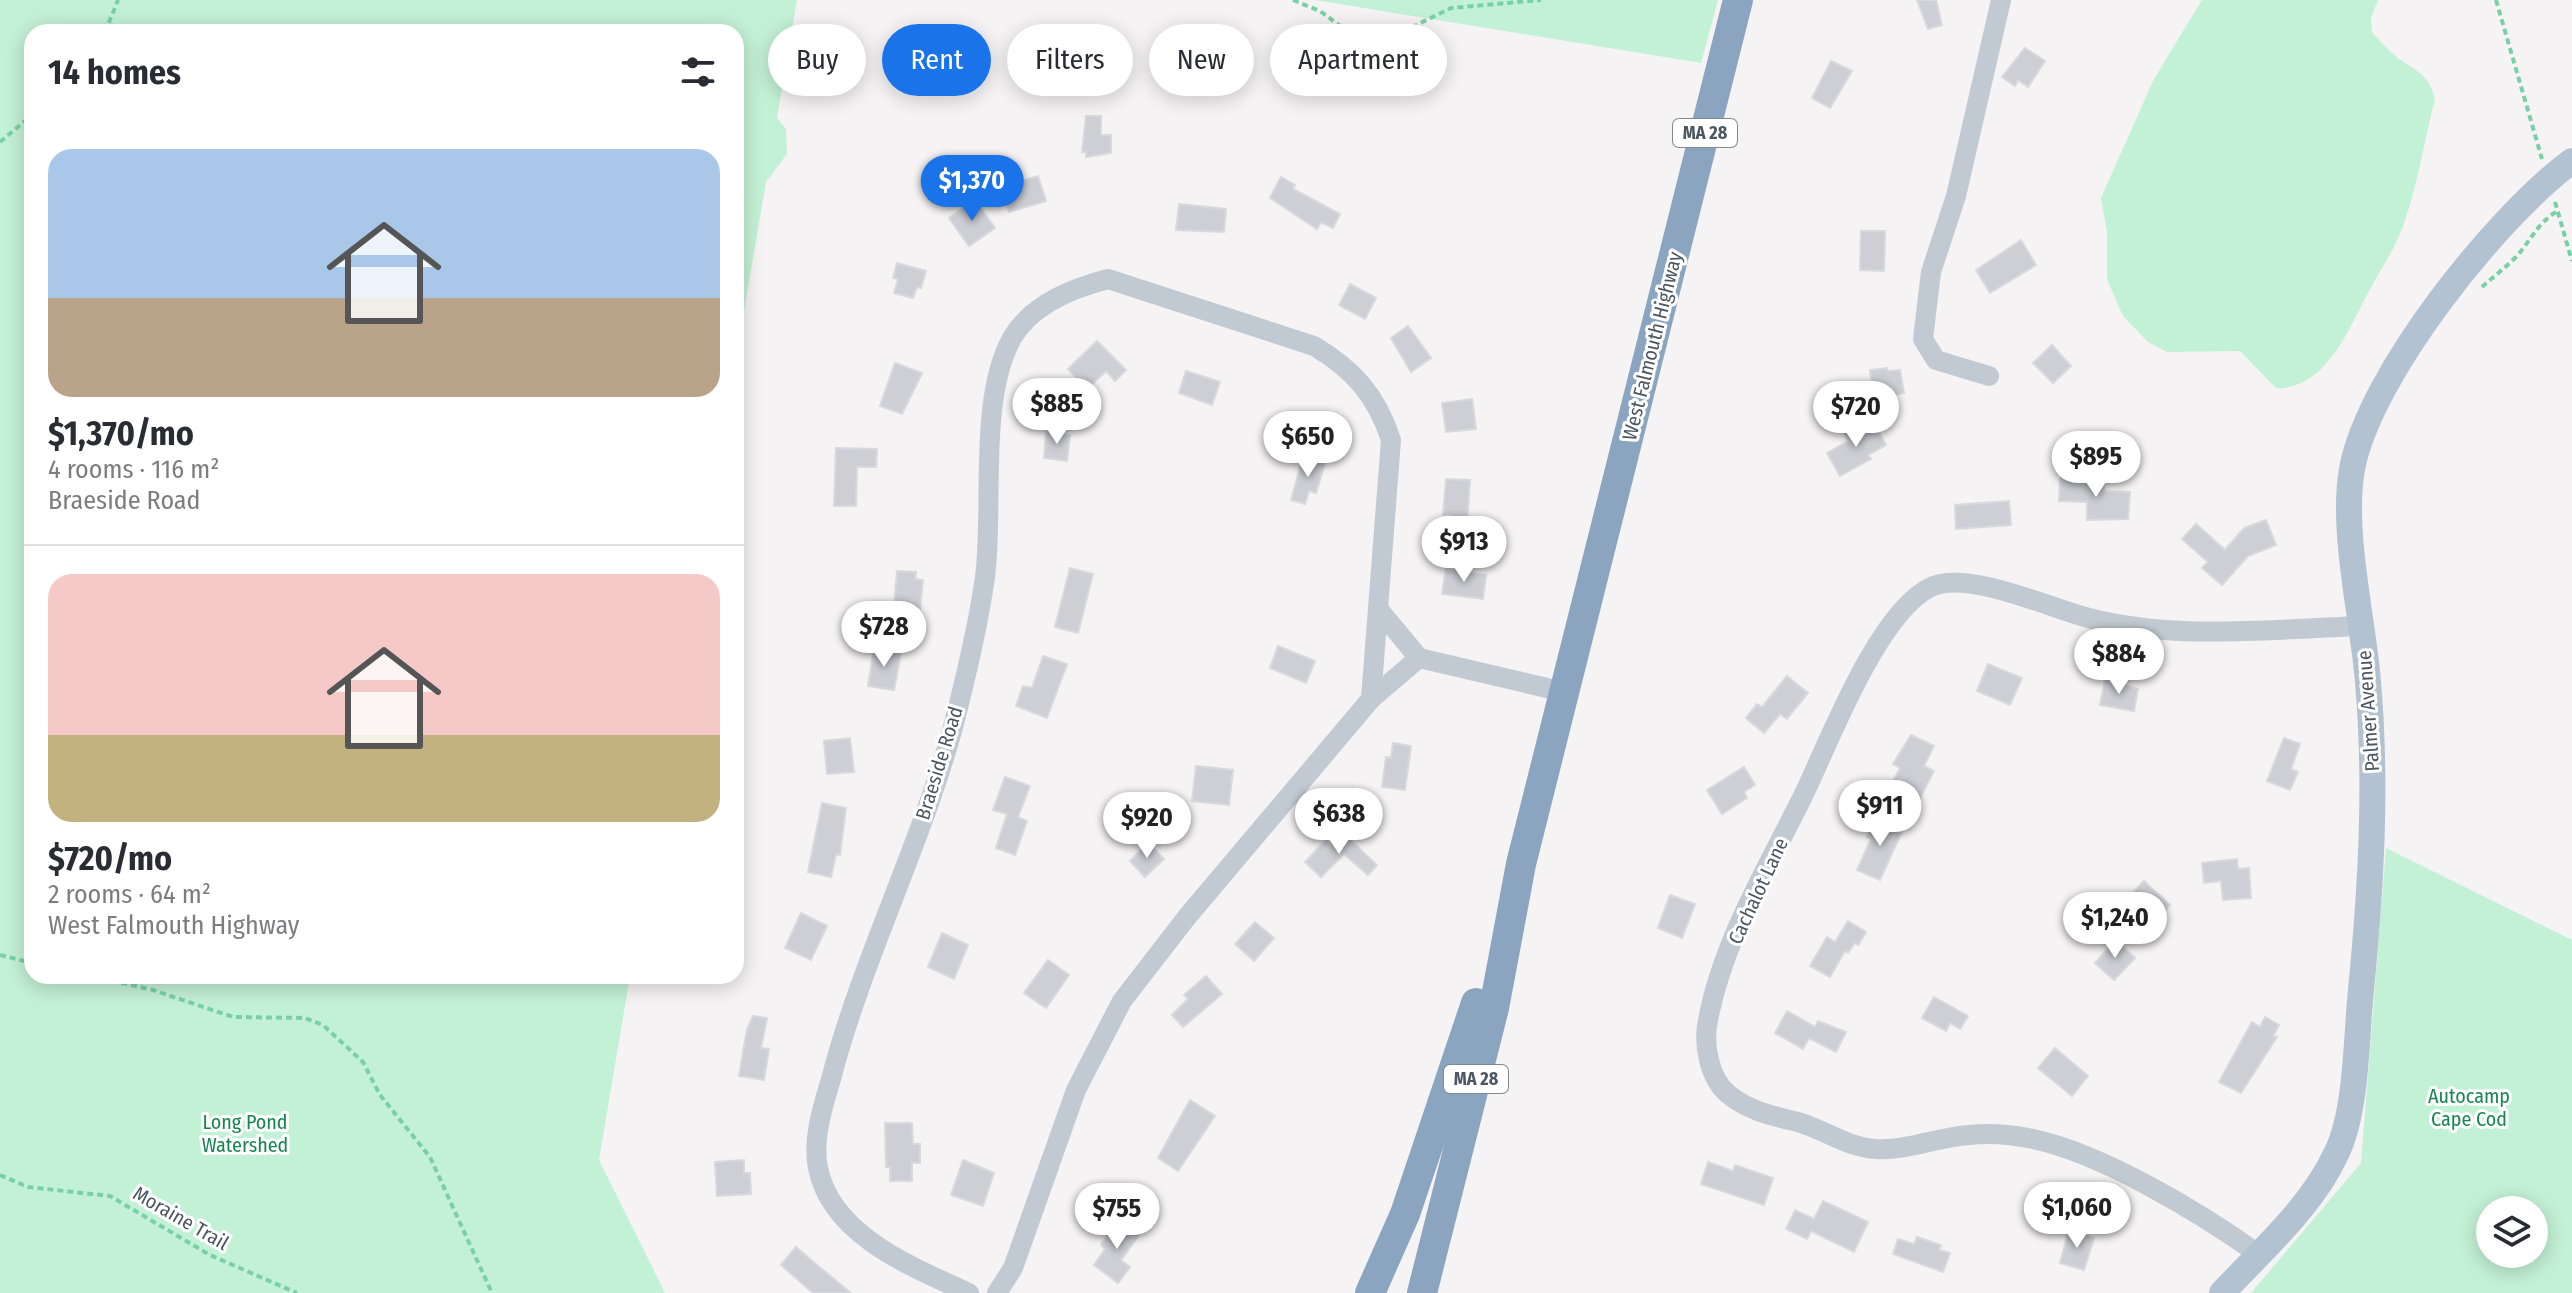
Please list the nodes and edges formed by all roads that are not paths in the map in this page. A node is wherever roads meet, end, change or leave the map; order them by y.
1 (1738, 0) edge
2 (2001, 0) edge
3 (2572, 161) edge
4 (1989, 376) dead end
5 (1379, 610) junction
6 (2362, 626) junction
7 (1419, 658) junction
8 (1564, 692) junction
9 (1371, 699) junction
10 (1521, 864) junction
11 (2258, 1254) junction
12 (969, 1293) edge
13 (997, 1293) edge
14 (1370, 1293) edge
15 (1422, 1293) edge
16 (2222, 1293) edge

1 - 8 highway, West Falmouth Highway / MA 28
2 - 4 street
3 - 6 main road, Palmer Avenue
5 - 7 street
5 - 9 street, Braeside Road
5 - 12 street, Braeside Road
6 - 11 main road, Palmer Avenue
6 - 11 street, Cachalot Lane
7 - 8 street
7 - 9 street
8 - 10 highway, MA 28
9 - 13 street
10 - 14 highway, MA 28
10 - 15 highway, MA 28
11 - 16 main road, Palmer Avenue

